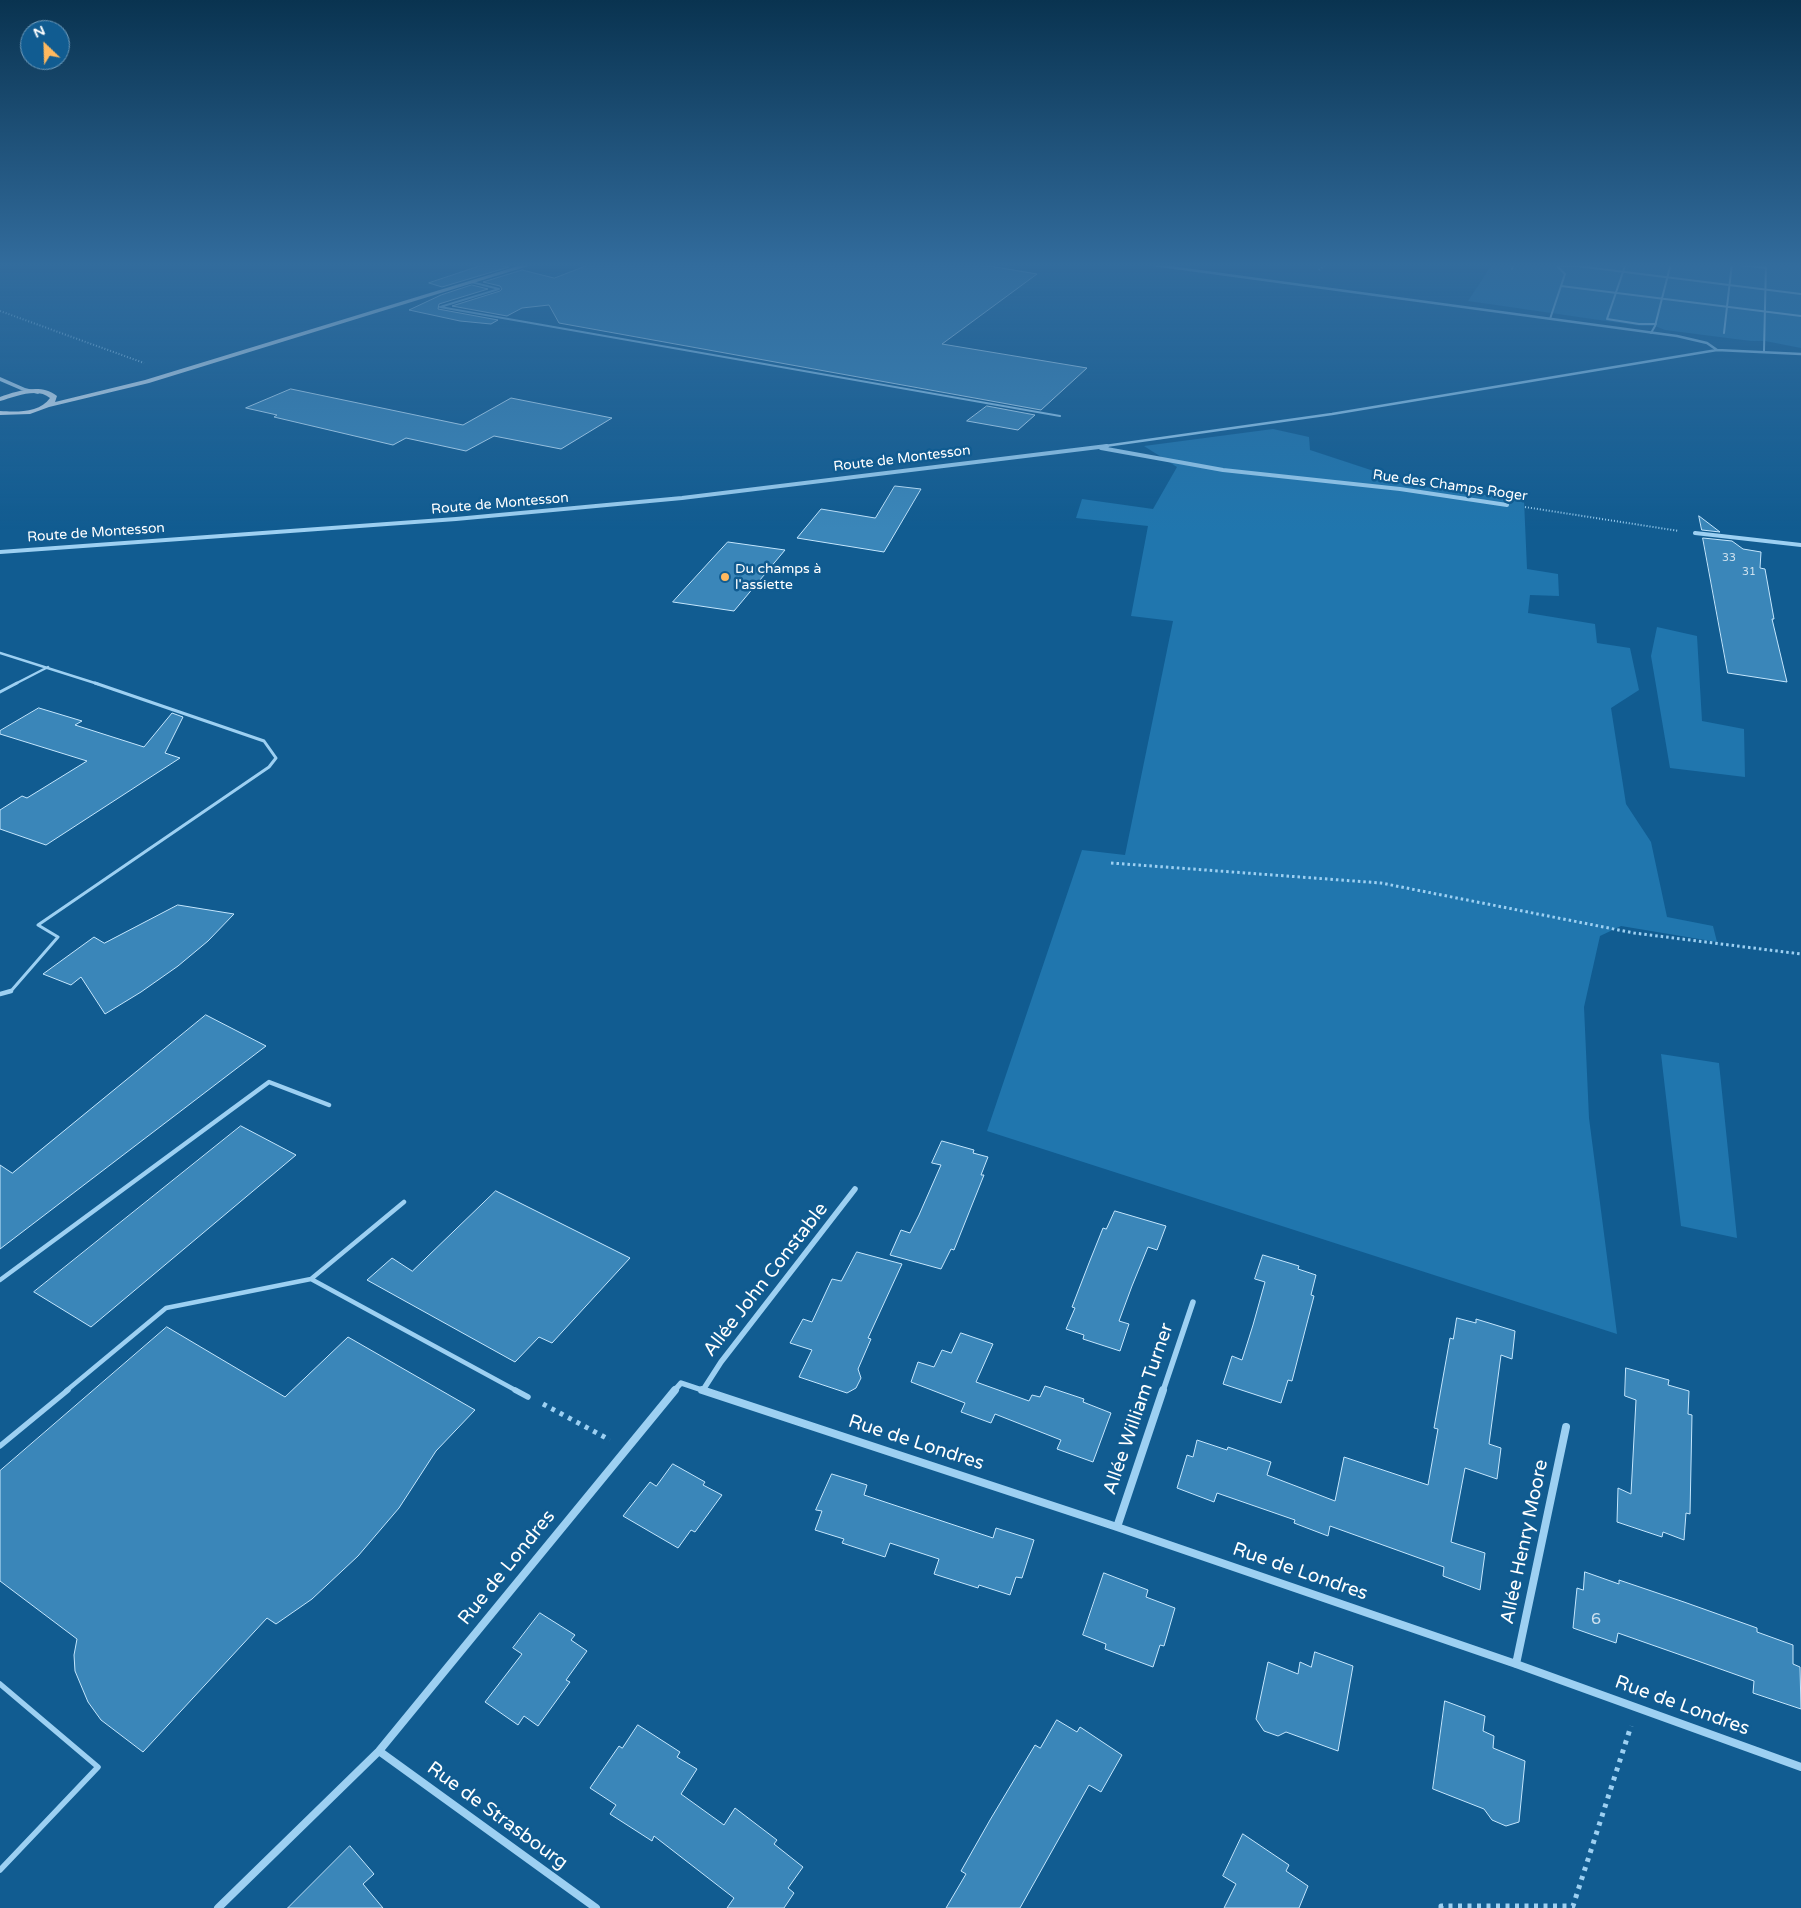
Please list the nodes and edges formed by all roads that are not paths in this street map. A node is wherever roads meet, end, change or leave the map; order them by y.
1 (244, 352) edge
2 (696, 352) edge
3 (1705, 352) edge
4 (1777, 352) edge
5 (1801, 354) edge
6 (0, 379) edge
7 (132, 386) junction
8 (38, 392) junction
9 (47, 393) junction
10 (66, 393) dead end
11 (57, 394) dead end
12 (0, 399) edge
13 (46, 406) junction
14 (33, 411) junction
15 (0, 413) edge
16 (1060, 416) dead end
17 (0, 420) edge
18 (1097, 446) junction
19 (1507, 504) road end
20 (1695, 533) road end
21 (1801, 545) edge
22 (0, 552) edge
23 (0, 653) edge
24 (48, 667) junction
25 (0, 692) edge
26 (0, 994) edge
27 (329, 1105) dead end
28 (855, 1189) dead end
29 (404, 1202) dead end
30 (311, 1279) junction
31 (0, 1280) edge
32 (1193, 1302) dead end
33 (703, 1390) junction
34 (528, 1397) road end
35 (1566, 1427) dead end
36 (0, 1446) edge
37 (1117, 1527) junction
38 (1516, 1664) junction
39 (0, 1684) edge
40 (378, 1751) junction
41 (1801, 1767) edge
42 (0, 1870) edge
43 (218, 1908) edge
44 (596, 1908) edge

1 - 7 main road
2 - 16 lane
3 - 18 street, Route de Montesson
4 - 5 street, Route de Montesson
6 - 8 main road
7 - 10 main road
7 - 13 main road
8 - 9 main road
8 - 12 main road
9 - 11 main road
9 - 13 main road
13 - 14 main road
14 - 15 main road
14 - 17 main road
18 - 19 street, Rue des Champs Roger
18 - 22 street, Route de Montesson
20 - 21 street
23 - 24 lane
24 - 25 lane
24 - 26 lane
27 - 31 lane
28 - 33 street, Allée John Constable
29 - 30 lane
30 - 34 lane
30 - 36 lane
32 - 37 street, Allée William Turner
33 - 37 street, Rue de Londres
33 - 40 street, Rue de Londres
35 - 38 street, Allée Henry Moore
37 - 38 street, Rue de Londres
38 - 41 street, Rue de Londres
39 - 42 lane
40 - 43 street, Rue de Londres
40 - 44 street, Rue de Strasbourg

